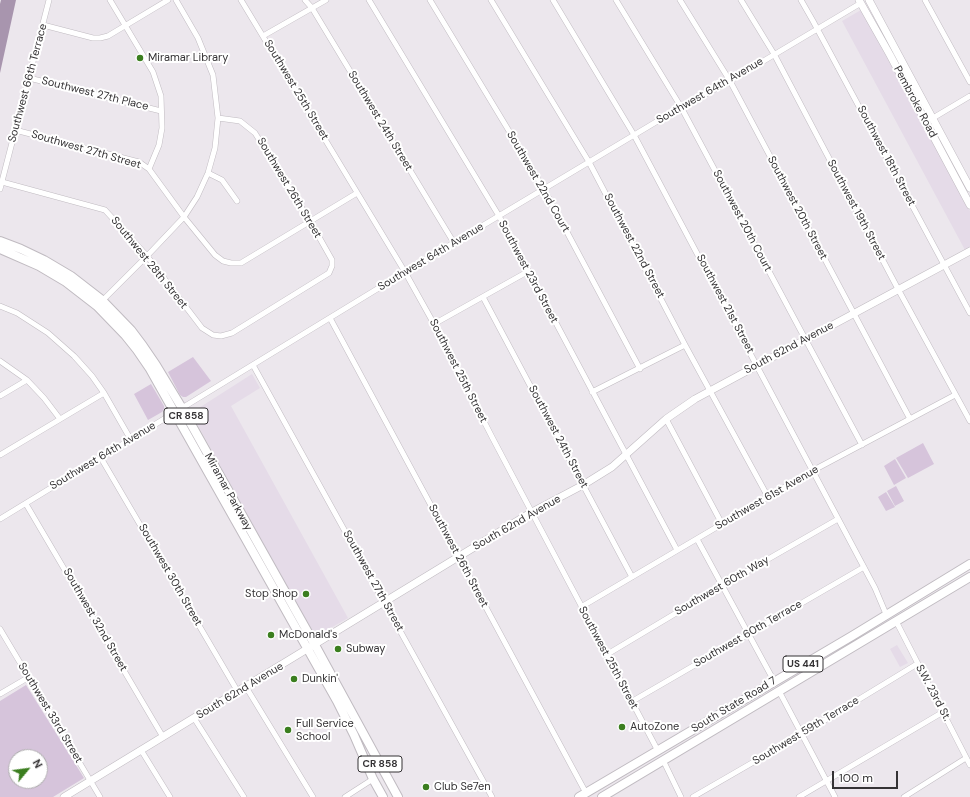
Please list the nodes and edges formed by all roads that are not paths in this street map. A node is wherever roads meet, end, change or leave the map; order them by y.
1 (49, 0) edge
2 (110, 0) edge
3 (168, 0) edge
4 (176, 0) edge
5 (241, 0) edge
6 (305, 0) edge
7 (326, 0) edge
8 (369, 0) edge
9 (430, 0) edge
10 (491, 0) edge
11 (552, 0) edge
12 (616, 0) edge
13 (680, 0) edge
14 (741, 0) edge
15 (801, 0) edge
16 (870, 0) edge
17 (925, 0) edge
18 (862, 1) edge
19 (312, 8) junction
20 (43, 25) junction
21 (126, 25) junction
22 (817, 28) junction
23 (263, 36) junction
24 (774, 54) junction
25 (890, 56) junction
26 (29, 78) junction
27 (730, 81) junction
28 (970, 82) edge
29 (970, 96) edge
30 (681, 107) junction
31 (161, 110) junction
32 (218, 118) junction
33 (933, 118) junction
34 (15, 130) junction
35 (634, 135) junction
36 (589, 162) junction
37 (149, 169) junction
38 (208, 173) junction
39 (2, 182) junction
40 (970, 188) edge
41 (0, 189) edge
42 (544, 189) junction
43 (357, 193) junction
44 (237, 201) dead end
45 (970, 205) edge
46 (498, 216) junction
47 (184, 217) junction
48 (310, 221) junction
49 (0, 241) edge
50 (454, 243) junction
51 (0, 249) edge
52 (970, 251) edge
53 (147, 256) junction
54 (945, 266) junction
55 (405, 272) junction
56 (527, 272) junction
57 (898, 289) junction
58 (483, 297) junction
59 (100, 303) junction
60 (0, 306) edge
61 (853, 313) junction
62 (970, 313) edge
63 (330, 318) junction
64 (434, 324) junction
65 (221, 336) joint
66 (806, 339) junction
67 (685, 344) junction
68 (0, 361) edge
69 (253, 365) junction
70 (758, 366) junction
71 (640, 369) junction
72 (27, 380) junction
73 (710, 390) junction
74 (592, 392) junction
75 (104, 393) junction
76 (955, 395) junction
77 (0, 396) edge
78 (178, 410) junction
79 (60, 419) junction
80 (666, 419) junction
81 (910, 419) junction
82 (970, 421) edge
83 (131, 440) junction
84 (862, 445) junction
85 (0, 455) edge
86 (626, 456) junction
87 (101, 458) junction
88 (812, 471) junction
89 (583, 485) junction
90 (221, 496) junction
91 (768, 497) junction
92 (26, 504) junction
93 (532, 512) junction
94 (243, 518) junction
95 (838, 518) junction
96 (0, 519) edge
97 (722, 524) junction
98 (697, 539) junction
99 (677, 550) junction
100 (458, 557) junction
101 (968, 565) edge
102 (864, 567) junction
103 (632, 577) junction
104 (970, 578) edge
105 (723, 585) junction
106 (952, 588) junction
107 (384, 601) junction
108 (904, 604) junction
109 (581, 607) junction
110 (886, 614) junction
111 (896, 621) junction
112 (0, 629) edge
113 (879, 632) junction
114 (748, 634) junction
115 (312, 647) junction
116 (606, 655) junction
117 (918, 664) junction
118 (29, 677) junction
119 (774, 681) junction
120 (246, 687) junction
121 (780, 691) junction
122 (238, 692) junction
123 (0, 694) edge
124 (632, 702) junction
125 (943, 712) junction
126 (194, 718) junction
127 (802, 734) junction
128 (163, 737) junction
129 (672, 742) junction
130 (141, 750) junction
131 (658, 751) junction
132 (966, 758) junction
133 (663, 760) junction
134 (970, 765) edge
135 (649, 768) junction
136 (373, 779) junction
137 (826, 780) junction
138 (90, 781) junction
139 (582, 795) edge
140 (64, 797) edge
141 (100, 797) edge
142 (170, 797) edge
143 (244, 797) edge
144 (313, 797) edge
145 (345, 797) edge
146 (383, 797) edge
147 (398, 797) edge
148 (492, 797) edge
149 (602, 797) edge
150 (681, 797) edge
151 (693, 797) edge
152 (798, 797) edge
153 (834, 797) edge
154 (904, 797) edge

1 - 20 street, Southwest 66th Terrace
2 - 21 street
3 - 21 street
4 - 32 street
5 - 23 street, Southwest 25th Street
6 - 19 street, Southwest 24th Street
7 - 19 street
8 - 46 street, Southwest 23rd Street
9 - 42 street, Southwest 22nd Court
10 - 36 street, Southwest 22nd Street
11 - 35 street, Southwest 21st Street
12 - 30 street, Southwest 20th Court
13 - 27 street, Southwest 20th Street
14 - 24 street, Southwest 19th Street
15 - 22 street, Southwest 18th Street
16 - 33 street, Pembroke Road
17 - 28 street
18 - 22 street, Southwest 64th Avenue
18 - 25 street, Pembroke Road
19 - 23 street
19 - 50 street, Southwest 24th Street
20 - 21 street
20 - 26 street, Southwest 66th Terrace
21 - 31 street
22 - 24 street, Southwest 64th Avenue
22 - 54 street, Southwest 18th Street
23 - 43 street, Southwest 25th Street
24 - 27 street, Southwest 64th Avenue
24 - 57 street, Southwest 19th Street
25 - 33 street
25 - 45 street, Pembroke Road
26 - 31 street, Southwest 27th Place
26 - 34 street, Southwest 66th Terrace
27 - 30 street, Southwest 64th Avenue
27 - 61 street, Southwest 20th Street
29 - 33 street
30 - 35 street, Southwest 64th Avenue
30 - 66 street, Southwest 20th Court
31 - 37 street
32 - 38 street
32 - 48 street, Southwest 26th Street
33 - 40 street, Pembroke Road
34 - 37 street, Southwest 27th Street
34 - 39 street, Southwest 66th Terrace
35 - 36 street, Southwest 64th Avenue
35 - 70 street, Southwest 21st Street
36 - 42 street, Southwest 64th Avenue
36 - 67 street, Southwest 22nd Street
37 - 47 street, Southwest 27th Street
38 - 44 street
38 - 47 street
39 - 41 street, Southwest 66th Terrace
39 - 53 street, Southwest 28th Street
42 - 46 street, Southwest 64th Avenue
42 - 71 street, Southwest 22nd Court
43 - 48 street
43 - 55 street, Southwest 25th Street
46 - 50 street, Southwest 64th Avenue
46 - 56 street, Southwest 23rd Street
47 - 48 street, Southwest 27th Street
47 - 53 street
48 - 65 street, Southwest 26th Street
49 - 59 main road, Miramar Parkway / CR 858
50 - 55 street, Southwest 64th Avenue
51 - 59 main road, Miramar Parkway / CR 858
52 - 54 street, South 62nd Avenue
53 - 59 street
53 - 65 street, Southwest 28th Street
54 - 57 street, South 62nd Avenue
54 - 62 street, Southwest 18th Street
55 - 63 street, Southwest 64th Avenue
55 - 64 street, Southwest 25th Street
56 - 58 street
56 - 74 street, Southwest 23rd Street
57 - 61 street, South 62nd Avenue
57 - 76 street, Southwest 19th Street
58 - 64 street
58 - 89 street, Southwest 24th Street
59 - 78 main road, Miramar Parkway / CR 858
60 - 75 street
61 - 66 street, South 62nd Avenue
61 - 81 street, Southwest 20th Street
63 - 69 street, Southwest 64th Avenue
63 - 100 street, Southwest 26th Street
64 - 93 street, Southwest 25th Street
66 - 70 street, South 62nd Avenue
66 - 84 street, Southwest 20th Court
67 - 71 street
67 - 73 street, Southwest 22nd Street
68 - 72 street
69 - 78 street, Southwest 64th Avenue
69 - 107 street, Southwest 27th Street
70 - 73 street, South 62nd Avenue
70 - 88 street, Southwest 21st Street
71 - 74 street
72 - 77 street
72 - 79 street
73 - 80 street, South 62nd Avenue
73 - 91 street, Southwest 22nd Street
74 - 86 street, Southwest 23rd Street
75 - 79 street
75 - 83 street
76 - 81 street, Southwest 61st Avenue
76 - 82 street, Southwest 19th Street
78 - 83 street, Southwest 64th Avenue
78 - 90 main road, Miramar Parkway / CR 858
78 - 94 main road, Miramar Parkway / CR 858
79 - 85 street
80 - 86 street, South 62nd Avenue
80 - 97 street
81 - 84 street, Southwest 61st Avenue
83 - 87 street, Southwest 64th Avenue
84 - 88 street, Southwest 61st Avenue
86 - 89 street, South 62nd Avenue
86 - 99 street, Southwest 23rd Street
87 - 92 street, Southwest 64th Avenue
87 - 122 street, Southwest 30th Street
88 - 91 street, Southwest 61st Avenue
88 - 95 street, Southwest 21st Street
89 - 93 street, South 62nd Avenue
89 - 103 street, Southwest 24th Street
90 - 94 main road
90 - 115 main road, Miramar Parkway / CR 858
91 - 97 street, Southwest 61st Avenue
92 - 96 street, Southwest 64th Avenue
92 - 128 street, Southwest 32nd Street
93 - 100 street, South 62nd Avenue
93 - 109 street, Southwest 25th Street
94 - 115 main road, Miramar Parkway / CR 858
95 - 102 street, Southwest 21st Street
95 - 105 street, Southwest 60th Way
97 - 98 street, Southwest 61st Avenue
98 - 99 street, Southwest 61st Avenue
98 - 105 street
99 - 103 street, Southwest 61st Avenue
100 - 107 street, South 62nd Avenue
100 - 139 street, Southwest 26th Street
101 - 106 main road
101 - 108 main road, South State Road 7 / US 441
102 - 110 street, Southwest 21st Street
102 - 114 street, Southwest 60th Terrace
103 - 109 street, Southwest 61st Avenue
104 - 106 main road, South State Road 7 / US 441
105 - 114 street
105 - 116 street, Southwest 60th Way
106 - 111 main road, South State Road 7 / US 441
107 - 115 street, South 62nd Avenue
107 - 148 street, Southwest 27th Street
108 - 110 main road, South State Road 7 / US 441
108 - 111 main road
109 - 116 street, Southwest 25th Street
110 - 113 main road
110 - 119 main road, South State Road 7 / US 441
111 - 113 main road, South State Road 7 / US 441
111 - 117 street, S.W. 23rd St.
112 - 118 street, Southwest 33rd Street
113 - 121 main road, South State Road 7 / US 441
114 - 119 street
114 - 124 street, Southwest 60th Terrace
115 - 120 street, South 62nd Avenue
115 - 136 main road, Miramar Parkway / CR 858
115 - 147 main road, Miramar Parkway / CR 858
116 - 124 street, Southwest 25th Street
117 - 125 street, S.W. 23rd St.
117 - 127 street, Southwest 59th Terrace
118 - 123 street
118 - 138 street, Southwest 33rd Street
119 - 129 main road, South State Road 7 / US 441
120 - 122 street, South 62nd Avenue
120 - 144 street
121 - 127 street
121 - 133 main road, South State Road 7 / US 441
122 - 126 street, South 62nd Avenue
124 - 131 street, Southwest 25th Street
125 - 132 street, S.W. 23rd St.
125 - 137 street
126 - 128 street, South 62nd Avenue
126 - 143 street
127 - 137 street
127 - 151 street, Southwest 59th Terrace
128 - 130 street, South 62nd Avenue
129 - 131 main road, South State Road 7 / US 441
129 - 133 main road
130 - 138 street, South 62nd Avenue
130 - 142 street
131 - 135 main road
131 - 139 main road, South State Road 7 / US 441
132 - 134 street, S.W. 23rd St.
132 - 154 street
133 - 135 main road, South State Road 7 / US 441
133 - 150 street
135 - 149 main road, South State Road 7 / US 441
136 - 145 street
136 - 146 main road, Miramar Parkway / CR 858
137 - 152 street
137 - 153 street
138 - 140 street, South 62nd Avenue
138 - 141 street, Southwest 33rd Street

